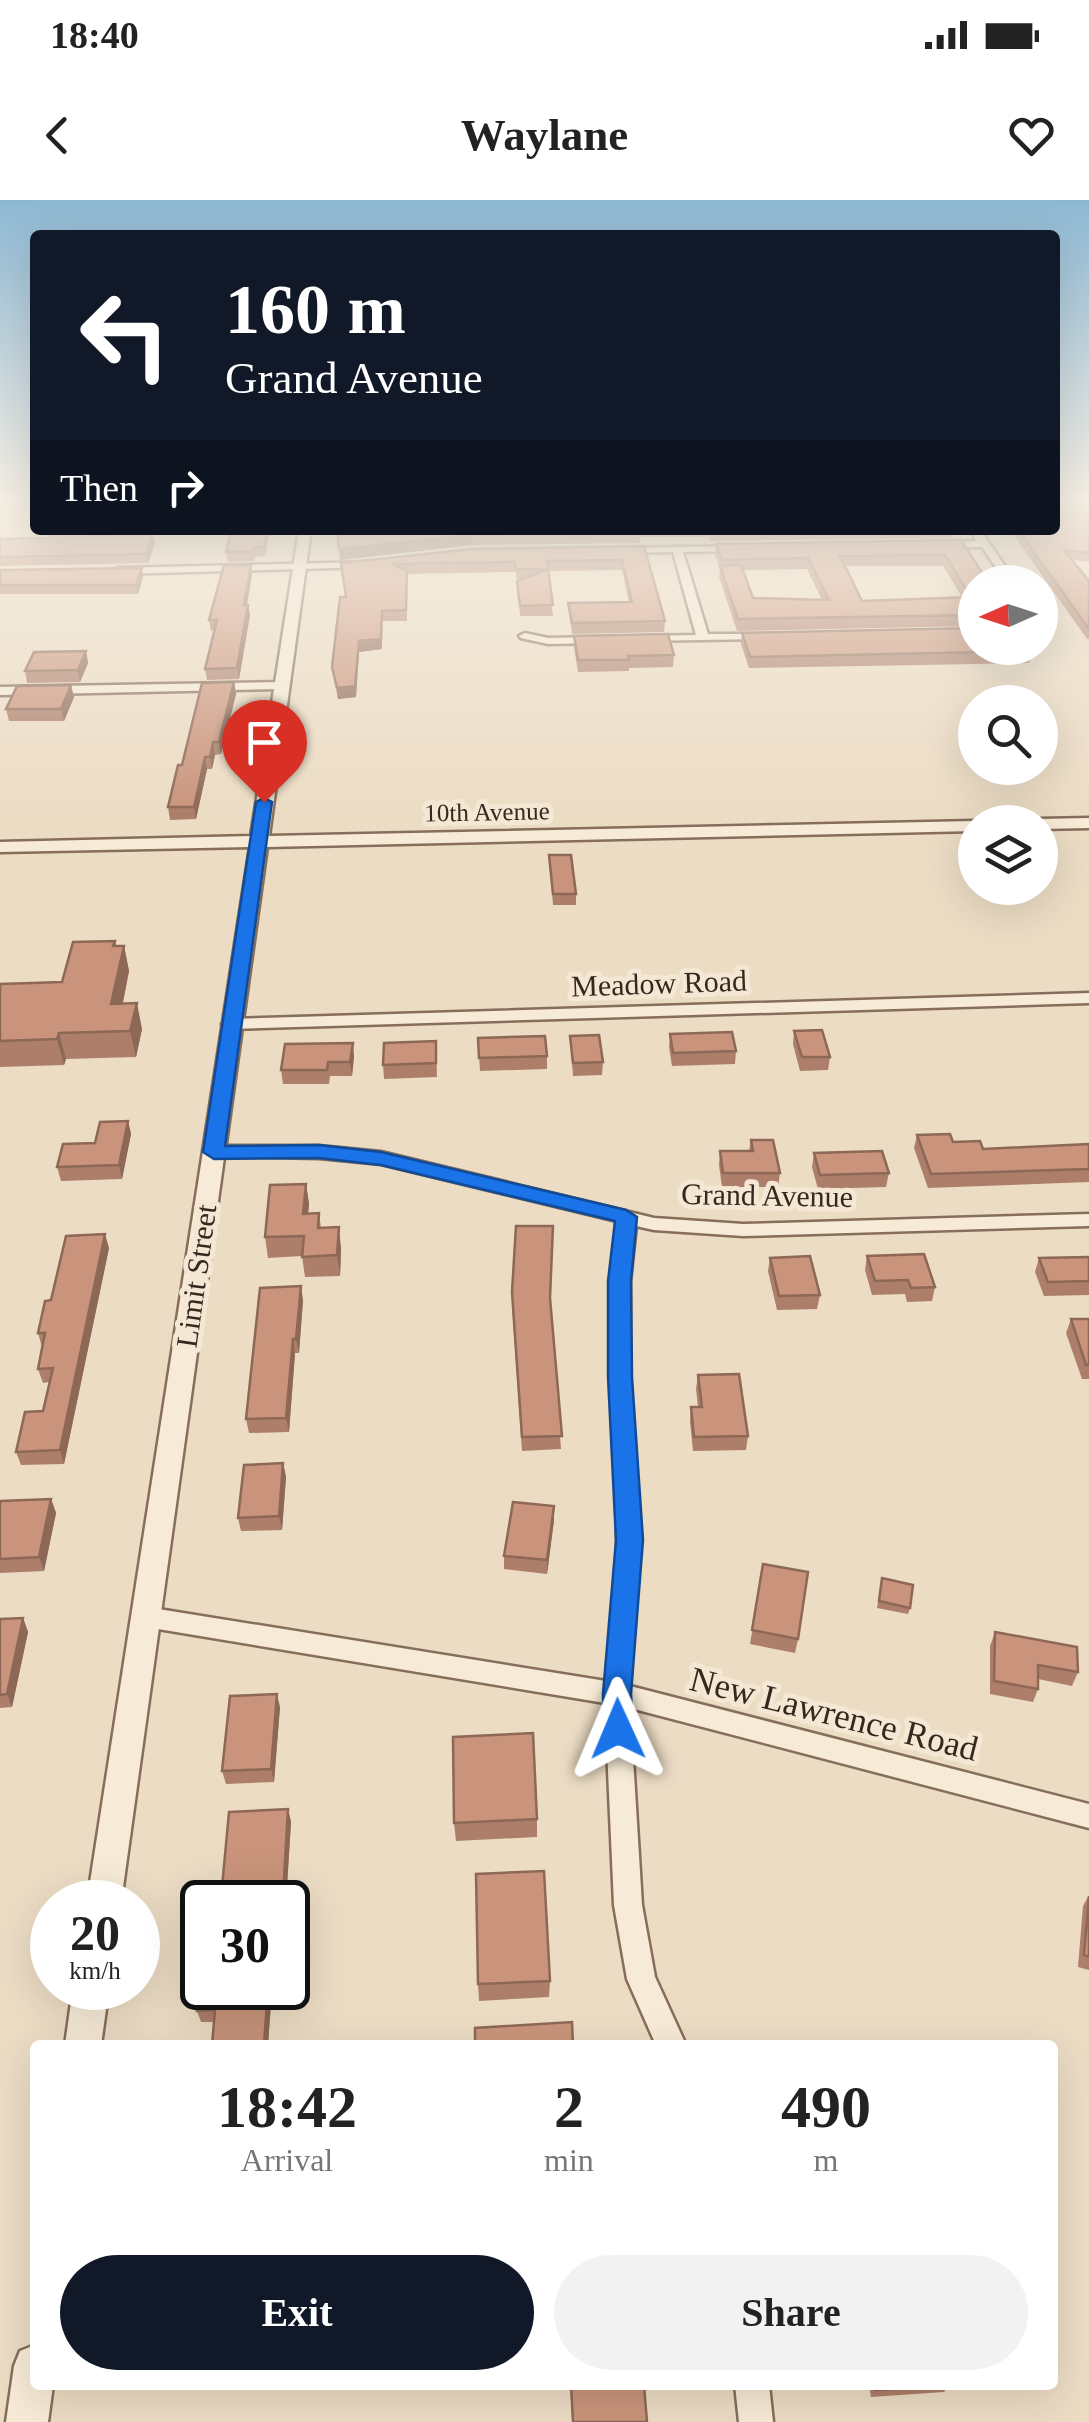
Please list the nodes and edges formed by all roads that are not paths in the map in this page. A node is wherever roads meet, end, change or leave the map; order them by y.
1 (294, 606) edge
2 (694, 606) edge
3 (526, 636) dead end
4 (780, 637) edge
5 (703, 638) junction
6 (606, 640) edge
7 (626, 640) edge
8 (280, 684) junction
9 (0, 691) edge
10 (1089, 823) edge
11 (1058, 824) edge
12 (958, 826) edge
13 (258, 842) junction
14 (0, 847) edge
15 (1089, 998) edge
16 (230, 1024) junction
17 (214, 1152) junction
18 (626, 1217) junction
19 (1089, 1220) edge
20 (146, 1618) junction
21 (617, 1694) junction
22 (1089, 1816) edge
23 (107, 1880) edge
24 (88, 2010) edge
25 (83, 2040) edge
26 (669, 2040) edge
27 (32, 2390) edge
28 (753, 2390) edge
29 (27, 2422) edge
30 (756, 2422) edge

1 - 8 street, Limit Street
2 - 5 street
3 - 6 street
4 - 5 street
5 - 7 street
8 - 9 street
8 - 13 street, Limit Street
10 - 11 street
12 - 13 street, 10th Avenue
13 - 14 street, 10th Avenue
13 - 16 street, Limit Street
15 - 16 street, Meadow Road
16 - 17 street, Limit Street
17 - 18 street, Grand Avenue
17 - 20 street, Limit Street
18 - 19 street, Grand Avenue
18 - 21 street
20 - 21 street, New Lawrence Road
20 - 23 street, Limit Street
21 - 22 street, New Lawrence Road
21 - 26 street
24 - 25 street
27 - 29 street
28 - 30 street

